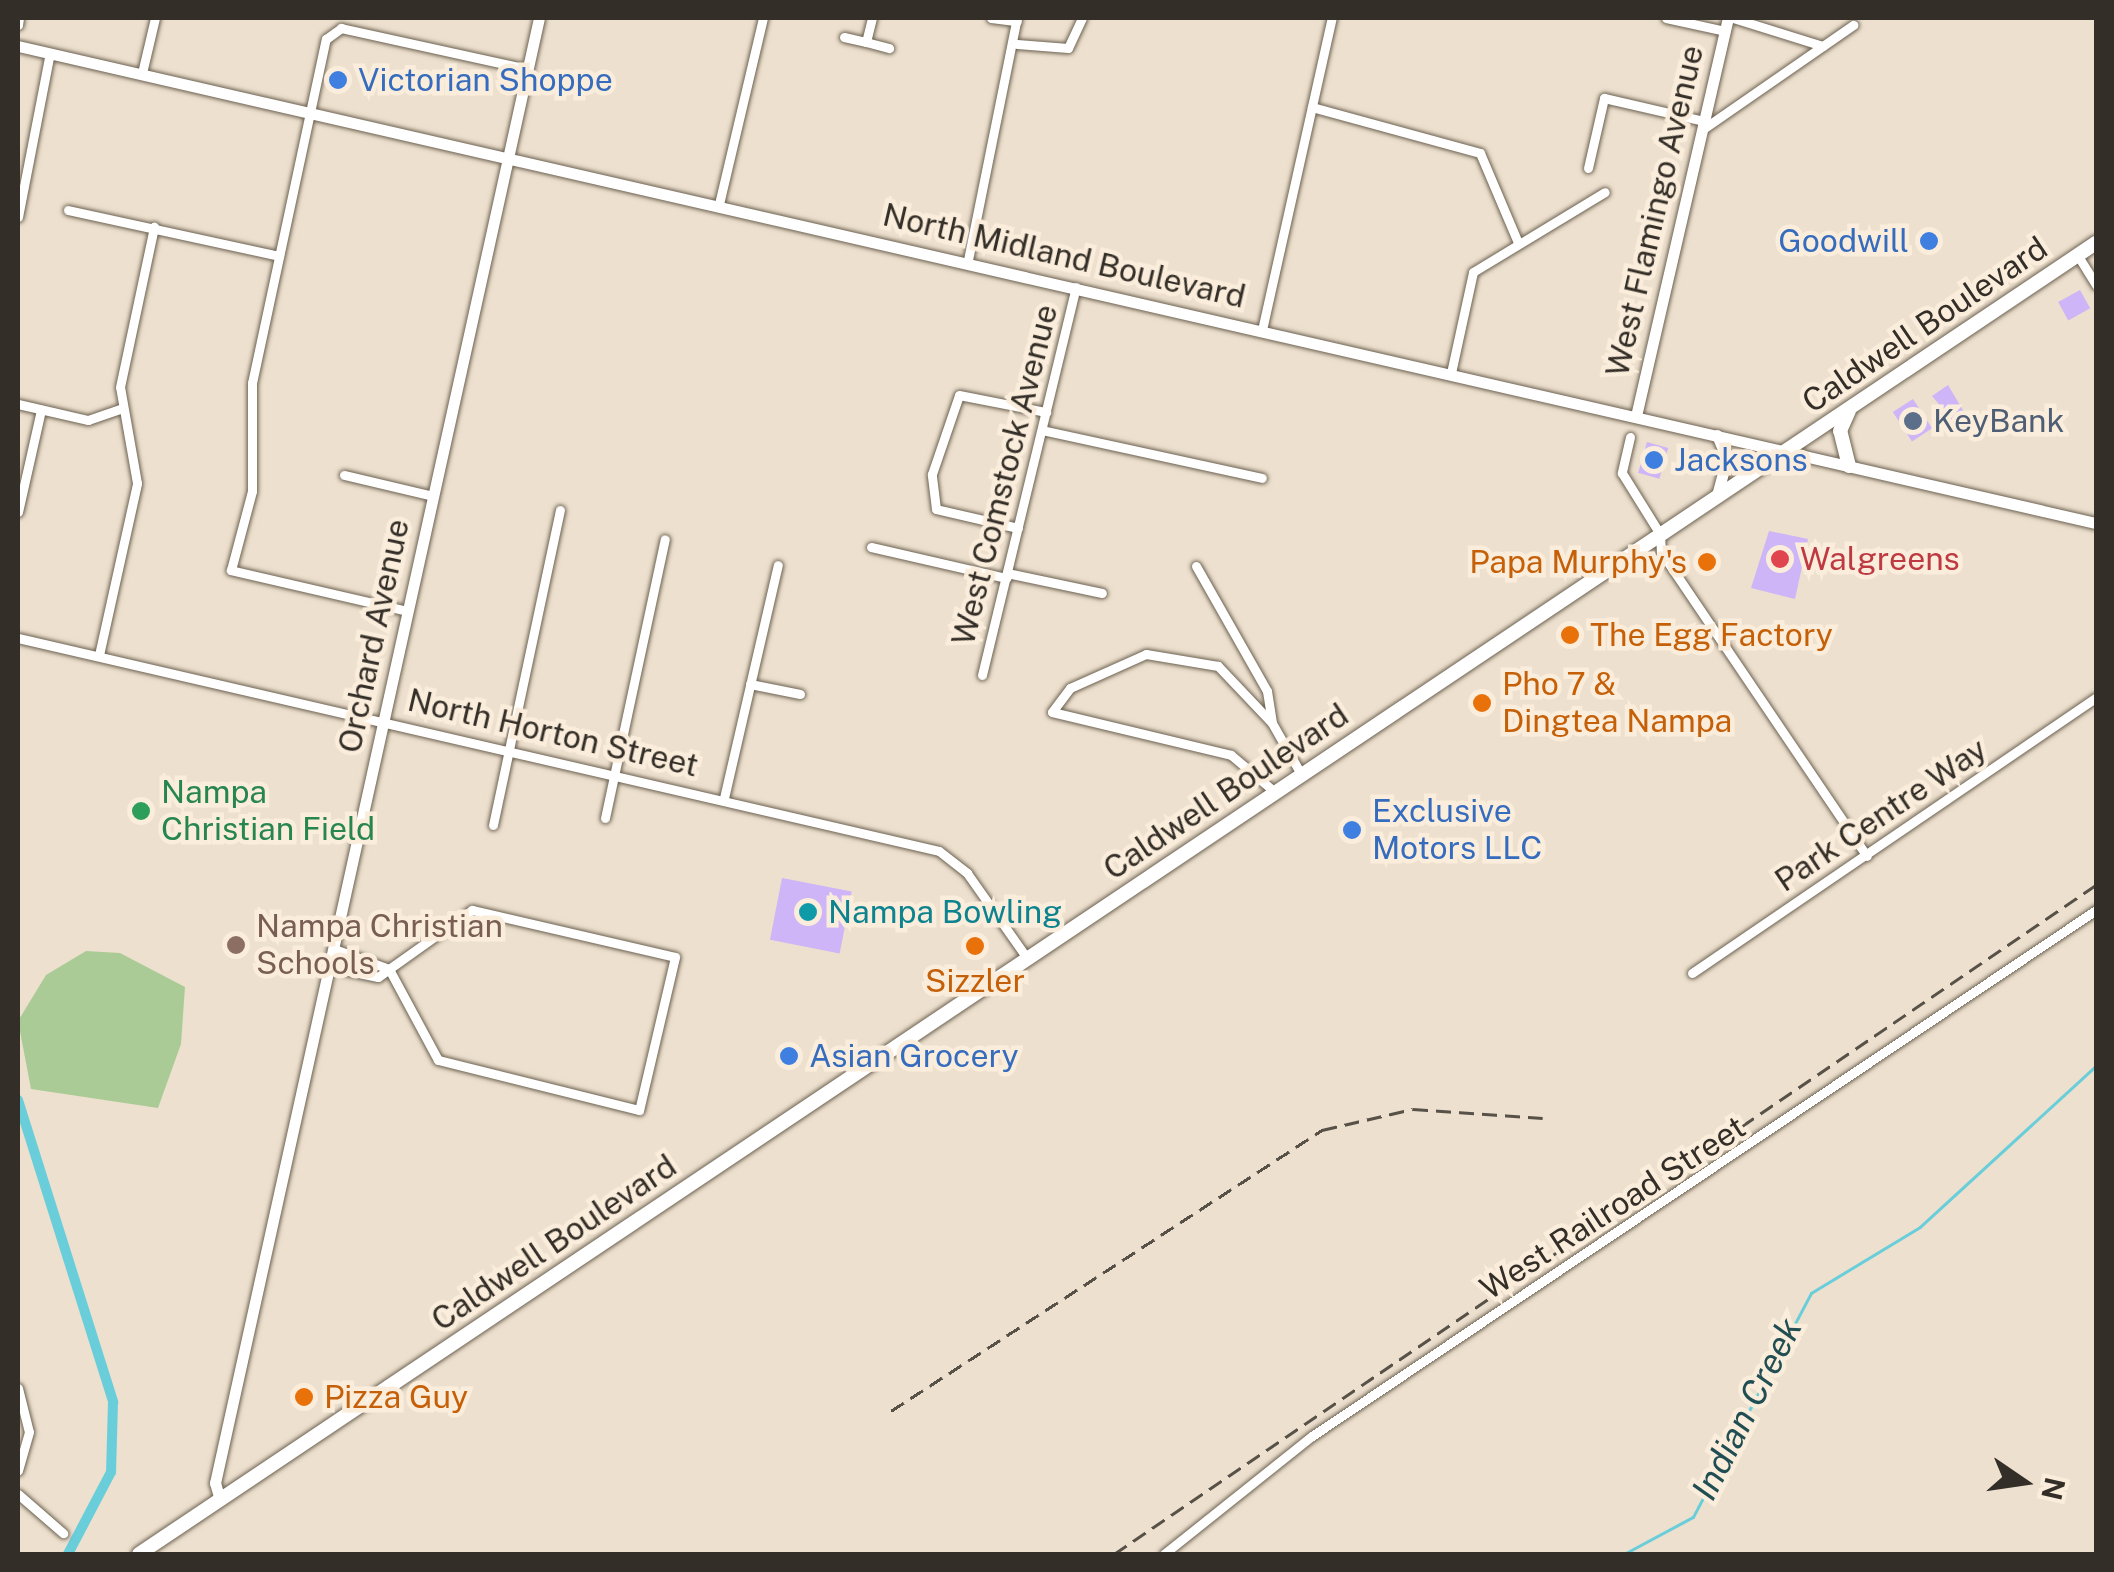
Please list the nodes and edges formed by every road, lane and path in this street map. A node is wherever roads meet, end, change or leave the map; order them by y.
1 (155, 18) edge
2 (539, 18) edge
3 (763, 18) edge
4 (872, 18) edge
5 (991, 18) edge
6 (1082, 18) edge
7 (1332, 18) edge
8 (1666, 18) edge
9 (1730, 18) edge
10 (1017, 19) edge
11 (1853, 25) dead end
12 (1725, 31) junction
13 (844, 37) dead end
14 (866, 42) junction
15 (1017, 44) junction
16 (18, 46) edge
17 (1823, 46) junction
18 (889, 48) dead end
19 (50, 53) junction
20 (528, 69) junction
21 (142, 73) junction
22 (1312, 107) junction
23 (310, 110) junction
24 (1703, 125) junction
25 (508, 154) junction
26 (1588, 168) dead end
27 (1605, 192) dead end
28 (20, 196) edge
29 (720, 204) junction
30 (68, 210) dead end
31 (18, 217) edge
32 (154, 227) junction
33 (1517, 240) junction
34 (2096, 243) edge
35 (279, 256) junction
36 (2078, 256) junction
37 (968, 260) junction
38 (2096, 286) edge
39 (1076, 287) junction
40 (1262, 330) junction
41 (1451, 373) junction
42 (18, 404) edge
43 (122, 408) junction
44 (40, 410) junction
45 (1849, 411) junction
46 (1046, 412) junction
47 (1636, 416) junction
48 (1042, 430) junction
49 (1717, 435) junction
50 (1630, 437) dead end
51 (1786, 451) junction
52 (1849, 466) junction
53 (344, 475) dead end
54 (1262, 478) dead end
55 (433, 496) junction
56 (1718, 496) junction
57 (560, 510) dead end
58 (18, 512) edge
59 (2096, 524) edge
60 (1018, 528) junction
61 (1660, 534) junction
62 (665, 538) dead end
63 (871, 547) dead end
64 (778, 565) dead end
65 (1196, 566) dead end
66 (1007, 575) junction
67 (1102, 593) dead end
68 (408, 611) junction
69 (18, 638) edge
70 (99, 656) junction
71 (982, 674) dead end
72 (750, 684) junction
73 (800, 694) dead end
74 (2096, 697) edge
75 (384, 719) junction
76 (1272, 723) junction
77 (508, 748) junction
78 (615, 773) junction
79 (1301, 774) junction
80 (1275, 792) junction
81 (724, 798) junction
82 (604, 818) dead end
83 (493, 825) dead end
84 (1867, 856) junction
85 (2096, 910) edge
86 (334, 949) junction
87 (1027, 958) junction
88 (330, 967) junction
89 (389, 969) junction
90 (1692, 973) dead end
91 (18, 1388) edge
92 (18, 1470) edge
93 (18, 1494) edge
94 (220, 1500) junction
95 (63, 1533) dead end
96 (139, 1554) edge
97 (1164, 1554) edge

1 - 21 street
2 - 20 street, Orchard Avenue
3 - 29 street
4 - 14 street
5 - 10 street
6 - 15 street
7 - 22 street
8 - 12 street
9 - 12 street, West Flamingo Avenue
9 - 17 street
10 - 15 street
11 - 17 street
12 - 24 street, West Flamingo Avenue
13 - 14 street
14 - 18 street
15 - 37 street
16 - 19 street, North Midland Boulevard
17 - 24 street
19 - 21 street, North Midland Boulevard
19 - 28 street
20 - 23 street
20 - 25 street, Orchard Avenue
21 - 23 street, North Midland Boulevard
22 - 33 street
22 - 40 street
23 - 25 street, North Midland Boulevard
23 - 35 street
24 - 26 street
24 - 47 street, West Flamingo Avenue
25 - 29 street, North Midland Boulevard
25 - 55 street, Orchard Avenue
27 - 33 street
28 - 31 street
29 - 37 street, North Midland Boulevard
30 - 32 street
32 - 35 street
32 - 43 street
33 - 41 street
34 - 36 main road, Caldwell Boulevard
35 - 68 street
36 - 38 street
36 - 45 main road, Caldwell Boulevard
37 - 39 street, North Midland Boulevard
39 - 40 street, North Midland Boulevard
39 - 46 street, West Comstock Avenue
40 - 41 street, North Midland Boulevard
41 - 47 street, North Midland Boulevard
42 - 44 street
43 - 44 street
43 - 70 street
44 - 58 street
45 - 51 main road, Caldwell Boulevard
45 - 52 main road
46 - 48 street, West Comstock Avenue
46 - 60 street
47 - 49 street, North Midland Boulevard
48 - 54 street
48 - 60 street, West Comstock Avenue
49 - 51 street, North Midland Boulevard
49 - 56 street
50 - 61 street
51 - 52 street, North Midland Boulevard
51 - 56 main road, Caldwell Boulevard
52 - 59 street, North Midland Boulevard
53 - 55 street
55 - 68 street, Orchard Avenue
56 - 61 main road, Caldwell Boulevard
57 - 77 street
60 - 66 street, West Comstock Avenue
61 - 79 main road, Caldwell Boulevard
61 - 84 street
62 - 78 street
63 - 66 street
64 - 72 street
65 - 76 street
66 - 67 street
66 - 71 street, West Comstock Avenue
68 - 75 street, Orchard Avenue
69 - 70 street, North Horton Street
70 - 75 street, North Horton Street
72 - 73 street
72 - 81 street
74 - 84 street, Park Centre Way
75 - 77 street, North Horton Street
75 - 86 street, Orchard Avenue
76 - 79 street
76 - 80 street
77 - 78 street, North Horton Street
77 - 83 street
78 - 81 street, North Horton Street
78 - 82 street
79 - 80 main road, Caldwell Boulevard
80 - 87 main road, Caldwell Boulevard
81 - 87 street, North Horton Street
84 - 90 street, Park Centre Way
85 - 97 street, West Railroad Street
86 - 88 street, Orchard Avenue
86 - 89 street
87 - 94 main road, Caldwell Boulevard
88 - 89 street
88 - 94 street, Orchard Avenue
89 - 89 street
91 - 92 street
93 - 95 street
94 - 96 main road, Caldwell Boulevard

